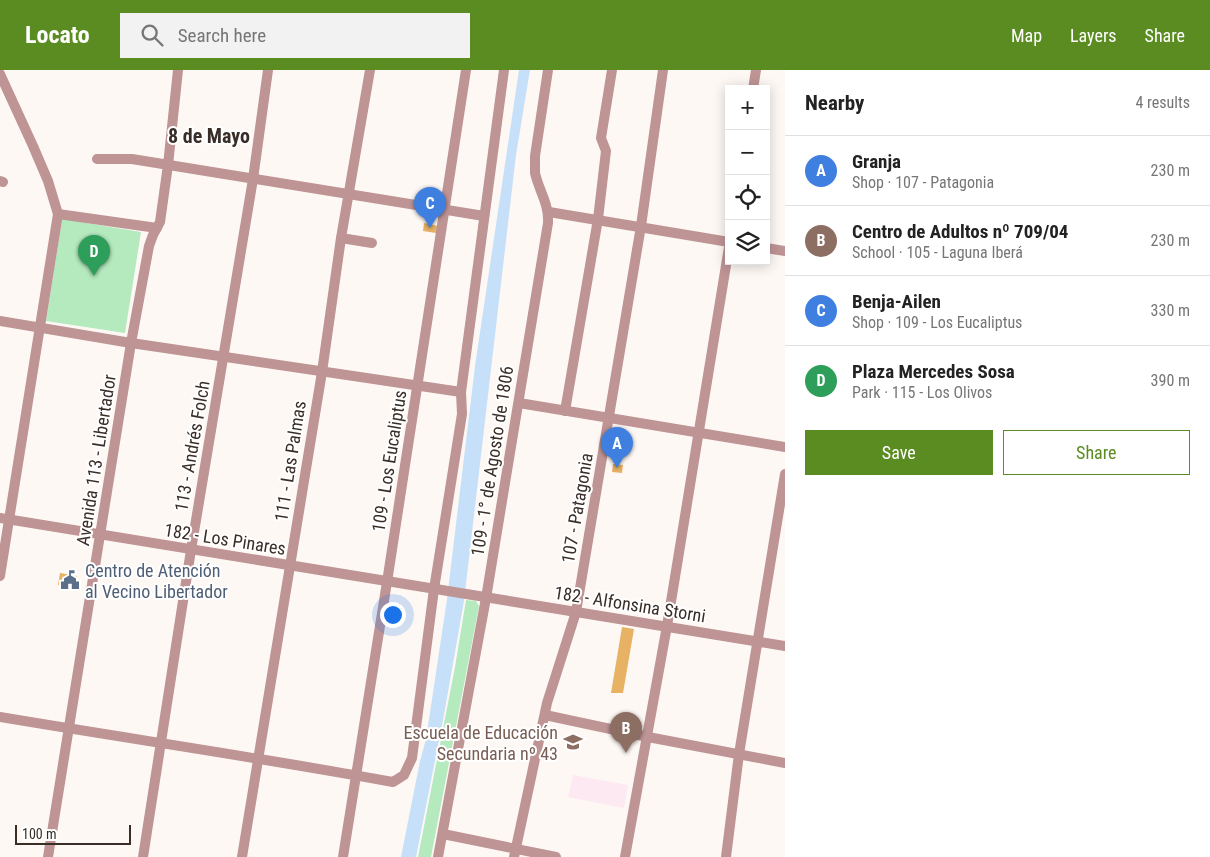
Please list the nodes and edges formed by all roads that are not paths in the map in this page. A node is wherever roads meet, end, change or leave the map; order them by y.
1 (178, 70) edge
2 (268, 70) edge
3 (370, 70) edge
4 (466, 70) edge
5 (504, 70) edge
6 (548, 70) edge
7 (612, 70) edge
8 (664, 70) edge
9 (756, 70) edge
10 (0, 74) edge
11 (754, 85) edge
12 (97, 159) dead end
13 (168, 165) junction
14 (253, 179) junction
15 (348, 194) junction
16 (444, 210) junction
17 (549, 212) junction
18 (58, 214) junction
19 (484, 216) junction
20 (598, 219) junction
21 (641, 226) junction
22 (157, 228) junction
23 (341, 238) junction
24 (725, 241) edge
25 (372, 243) dead end
26 (770, 249) edge
27 (785, 251) edge
28 (726, 265) edge
29 (0, 321) edge
30 (40, 327) junction
31 (131, 343) junction
32 (224, 358) junction
33 (322, 372) junction
34 (418, 386) junction
35 (461, 392) junction
36 (518, 403) junction
37 (565, 411) junction
38 (609, 418) junction
39 (699, 433) junction
40 (785, 447) edge
41 (785, 474) edge
42 (5, 519) edge
43 (101, 536) junction
44 (191, 550) junction
45 (289, 566) junction
46 (0, 576) edge
47 (387, 582) junction
48 (434, 589) junction
49 (470, 594) joint
50 (486, 598) junction
51 (576, 612) junction
52 (667, 626) junction
53 (758, 641) junction
54 (785, 646) edge
55 (545, 715) junction
56 (0, 717) edge
57 (69, 728) junction
58 (648, 737) junction
59 (160, 744) junction
60 (739, 754) junction
61 (258, 757) junction
62 (785, 763) edge
63 (357, 775) junction
64 (442, 834) junction
65 (515, 853) edge
66 (48, 857) edge
67 (142, 857) edge
68 (242, 857) edge
69 (343, 857) edge
70 (438, 857) edge
71 (556, 857) edge
72 (625, 857) edge
73 (726, 857) edge

1 - 13 street, Avenida 113 - Libertador
2 - 14 street, 113 - Andrés Folch
3 - 15 street, 111 - Las Palmas
4 - 16 street, 109 - Los Eucaliptus
5 - 19 street
6 - 17 street, 109 - 1° de Agosto de 1806
7 - 20 street
8 - 21 street, 107 - Patagonia
9 - 11 street
10 - 18 street
12 - 13 street
13 - 14 street
13 - 22 street, Avenida 113 - Libertador
14 - 15 street
14 - 32 street, 113 - Andrés Folch
15 - 16 street
15 - 23 street, 111 - Las Palmas
16 - 19 street
16 - 34 street, 109 - Los Eucaliptus
17 - 20 street
17 - 36 street, 109 - 1° de Agosto de 1806
18 - 22 street
18 - 30 street
19 - 35 street
20 - 21 street
20 - 37 street
21 - 24 street
21 - 38 street, 107 - Patagonia
22 - 31 street, Avenida 113 - Libertador
23 - 25 street
23 - 33 street, 111 - Las Palmas
26 - 27 street
28 - 39 street
29 - 30 street
30 - 31 street
30 - 42 street
31 - 32 street
31 - 43 street, Avenida 113 - Libertador
32 - 33 street
32 - 44 street, 113 - Andrés Folch
33 - 34 street
33 - 45 street, 111 - Las Palmas
34 - 35 street
34 - 47 street, 109 - Los Eucaliptus
35 - 48 street
36 - 37 street
36 - 50 street, 109 - 1° de Agosto de 1806
37 - 38 street
38 - 39 street
38 - 51 street, 107 - Patagonia
39 - 40 street
39 - 52 street
41 - 53 street
42 - 43 street, 182 - Los Pinares
42 - 46 street
43 - 44 street, 182 - Los Pinares
43 - 57 street, Avenida 113 - Libertador
44 - 45 street, 182 - Los Pinares
44 - 59 street, 113 - Andrés Folch
45 - 47 street, 182 - Los Pinares
45 - 61 street, 111 - Las Palmas
47 - 48 street, 182 - Los Pinares
47 - 63 street, 109 - Los Eucaliptus
48 - 49 street, 182 - Los Pinares
48 - 63 street
49 - 50 street, 182 - Alfonsina Storni
50 - 51 street, 182 - Alfonsina Storni
50 - 64 street, 109 - 1° de Agosto de 1806
51 - 52 street, 182 - Alfonsina Storni
51 - 55 street, 107 - Patagonia
52 - 53 street, 182 - Alfonsina Storni
52 - 58 street
53 - 54 street, 182 - Alfonsina Storni
53 - 60 street
55 - 58 street
55 - 65 street, 107 - Patagonia
56 - 57 street
57 - 59 street
57 - 66 street, Avenida 113 - Libertador
58 - 60 street
58 - 72 street
59 - 61 street
59 - 67 street, 113 - Andrés Folch
60 - 62 street
60 - 73 street
61 - 63 street
61 - 68 street, 111 - Las Palmas
63 - 69 street, 109 - Los Eucaliptus
64 - 65 street
64 - 70 street, 109 - 1° de Agosto de 1806
65 - 71 street

